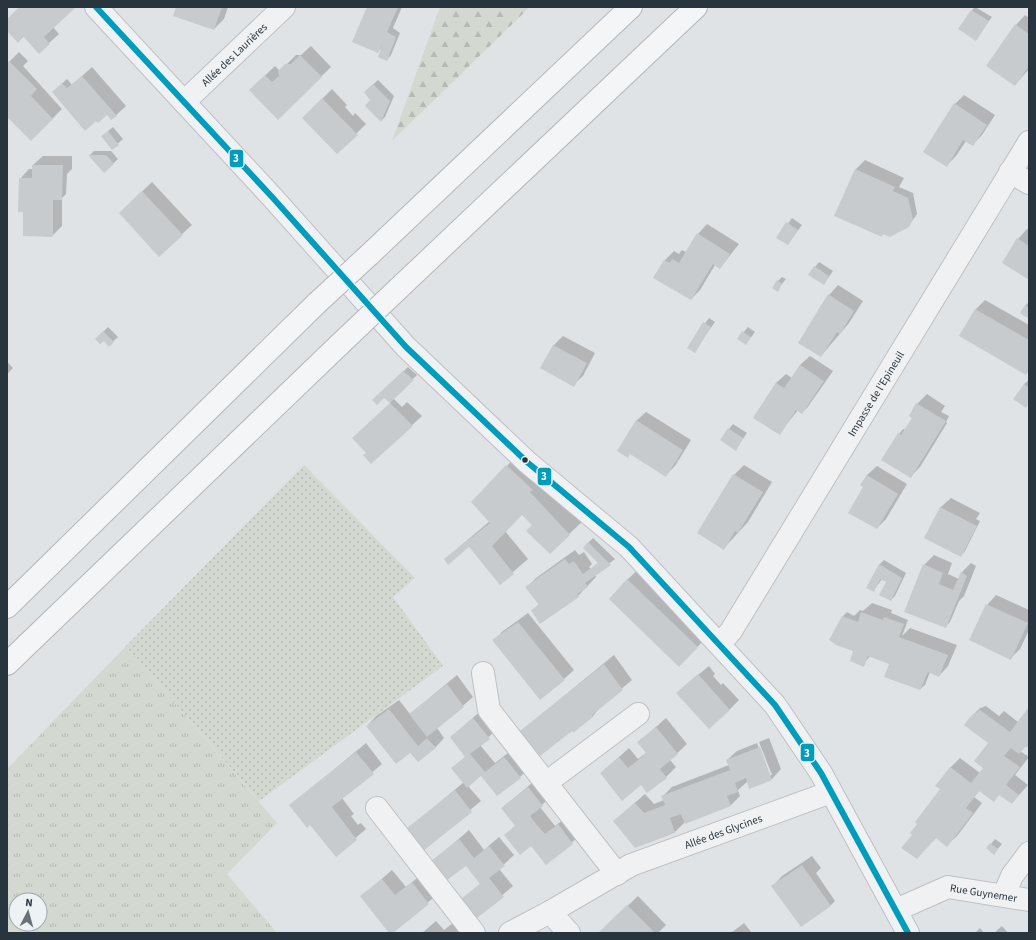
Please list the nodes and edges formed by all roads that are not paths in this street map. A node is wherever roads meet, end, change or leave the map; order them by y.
1 (96, 7) edge
2 (284, 7) edge
3 (631, 7) edge
4 (696, 7) edge
5 (184, 102) junction
6 (1029, 142) edge
7 (1010, 172) junction
8 (1029, 183) edge
9 (7, 607) edge
10 (720, 644) junction
11 (7, 664) edge
12 (483, 673) dead end
13 (638, 714) dead end
14 (546, 783) junction
15 (831, 792) junction
16 (377, 808) dead end
17 (1029, 853) edge
18 (617, 874) junction
19 (1004, 895) junction
20 (1029, 900) edge
21 (896, 910) junction
22 (550, 912) junction
23 (474, 933) edge
24 (510, 933) edge
25 (569, 933) edge
26 (908, 933) edge

1 - 5 street
2 - 5 street, Allée des Laurières
3 - 9 highway, bridge
4 - 11 highway, bridge
5 - 10 street
6 - 7 street, Impasse de l'Epineuil
7 - 8 street
7 - 10 street, Impasse de l'Epineuil
10 - 15 street
12 - 14 street
13 - 14 street
14 - 18 street
15 - 18 street, Allée des Glycines
15 - 21 street
16 - 23 street
17 - 19 street
18 - 22 street, Allée des Glycines
19 - 20 street, Rue Guynemer
19 - 21 street, Rue Guynemer
21 - 26 street
22 - 24 street, Allée des Glycines
22 - 25 street

